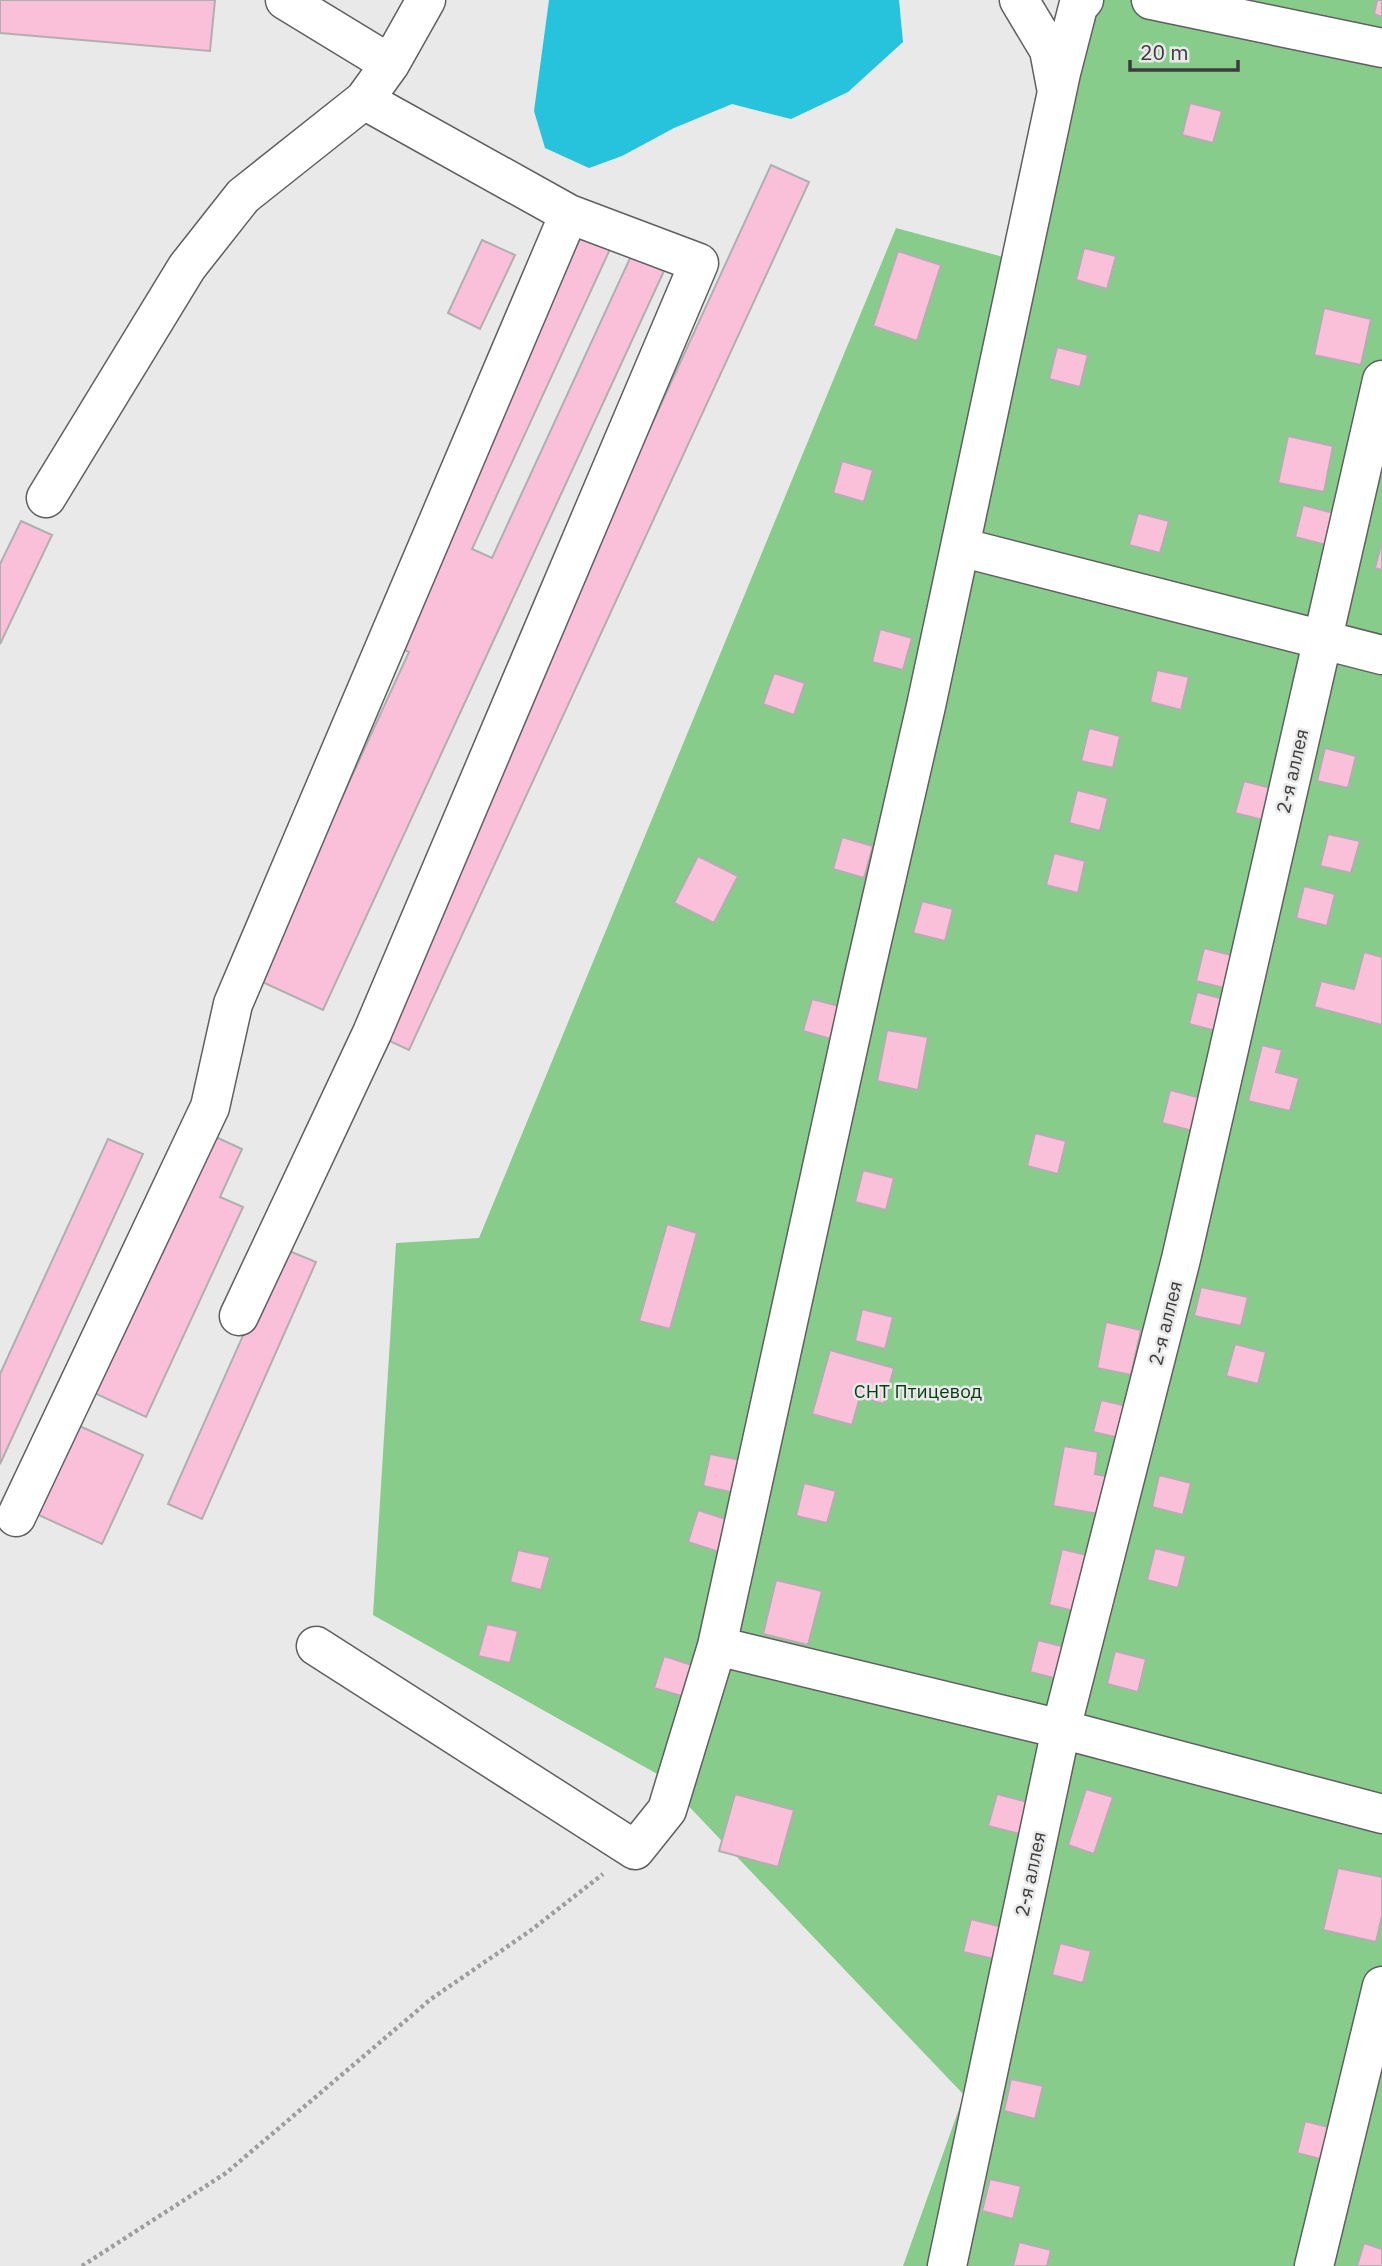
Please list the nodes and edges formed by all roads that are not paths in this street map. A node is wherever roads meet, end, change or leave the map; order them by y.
1 (285, 0) edge
2 (426, 0) edge
3 (1019, 0) edge
4 (1084, 0) edge
5 (1151, 0) edge
6 (1382, 48) edge
7 (390, 64) junction
8 (1057, 95) junction
9 (364, 100) junction
10 (569, 214) junction
11 (1382, 380) edge
12 (46, 498) dead end
13 (960, 547) junction
14 (1322, 640) junction
15 (1382, 655) edge
16 (239, 1317) dead end
17 (16, 1517) dead end
18 (316, 1646) dead end
19 (717, 1646) junction
20 (1061, 1729) junction
21 (1382, 1814) edge
22 (1382, 1986) edge
23 (947, 2266) edge
24 (1314, 2266) edge

1 - 7 street
2 - 7 street
3 - 8 street
4 - 8 street
5 - 6 street
7 - 9 street
8 - 13 street
9 - 10 street
9 - 12 street
10 - 16 street
10 - 17 street
11 - 14 street, 2-я аллея
13 - 14 street
13 - 19 street
14 - 15 street
14 - 20 street, 2-я аллея
18 - 19 street
19 - 20 street
20 - 21 street
20 - 23 street, 2-я аллея
22 - 24 street

